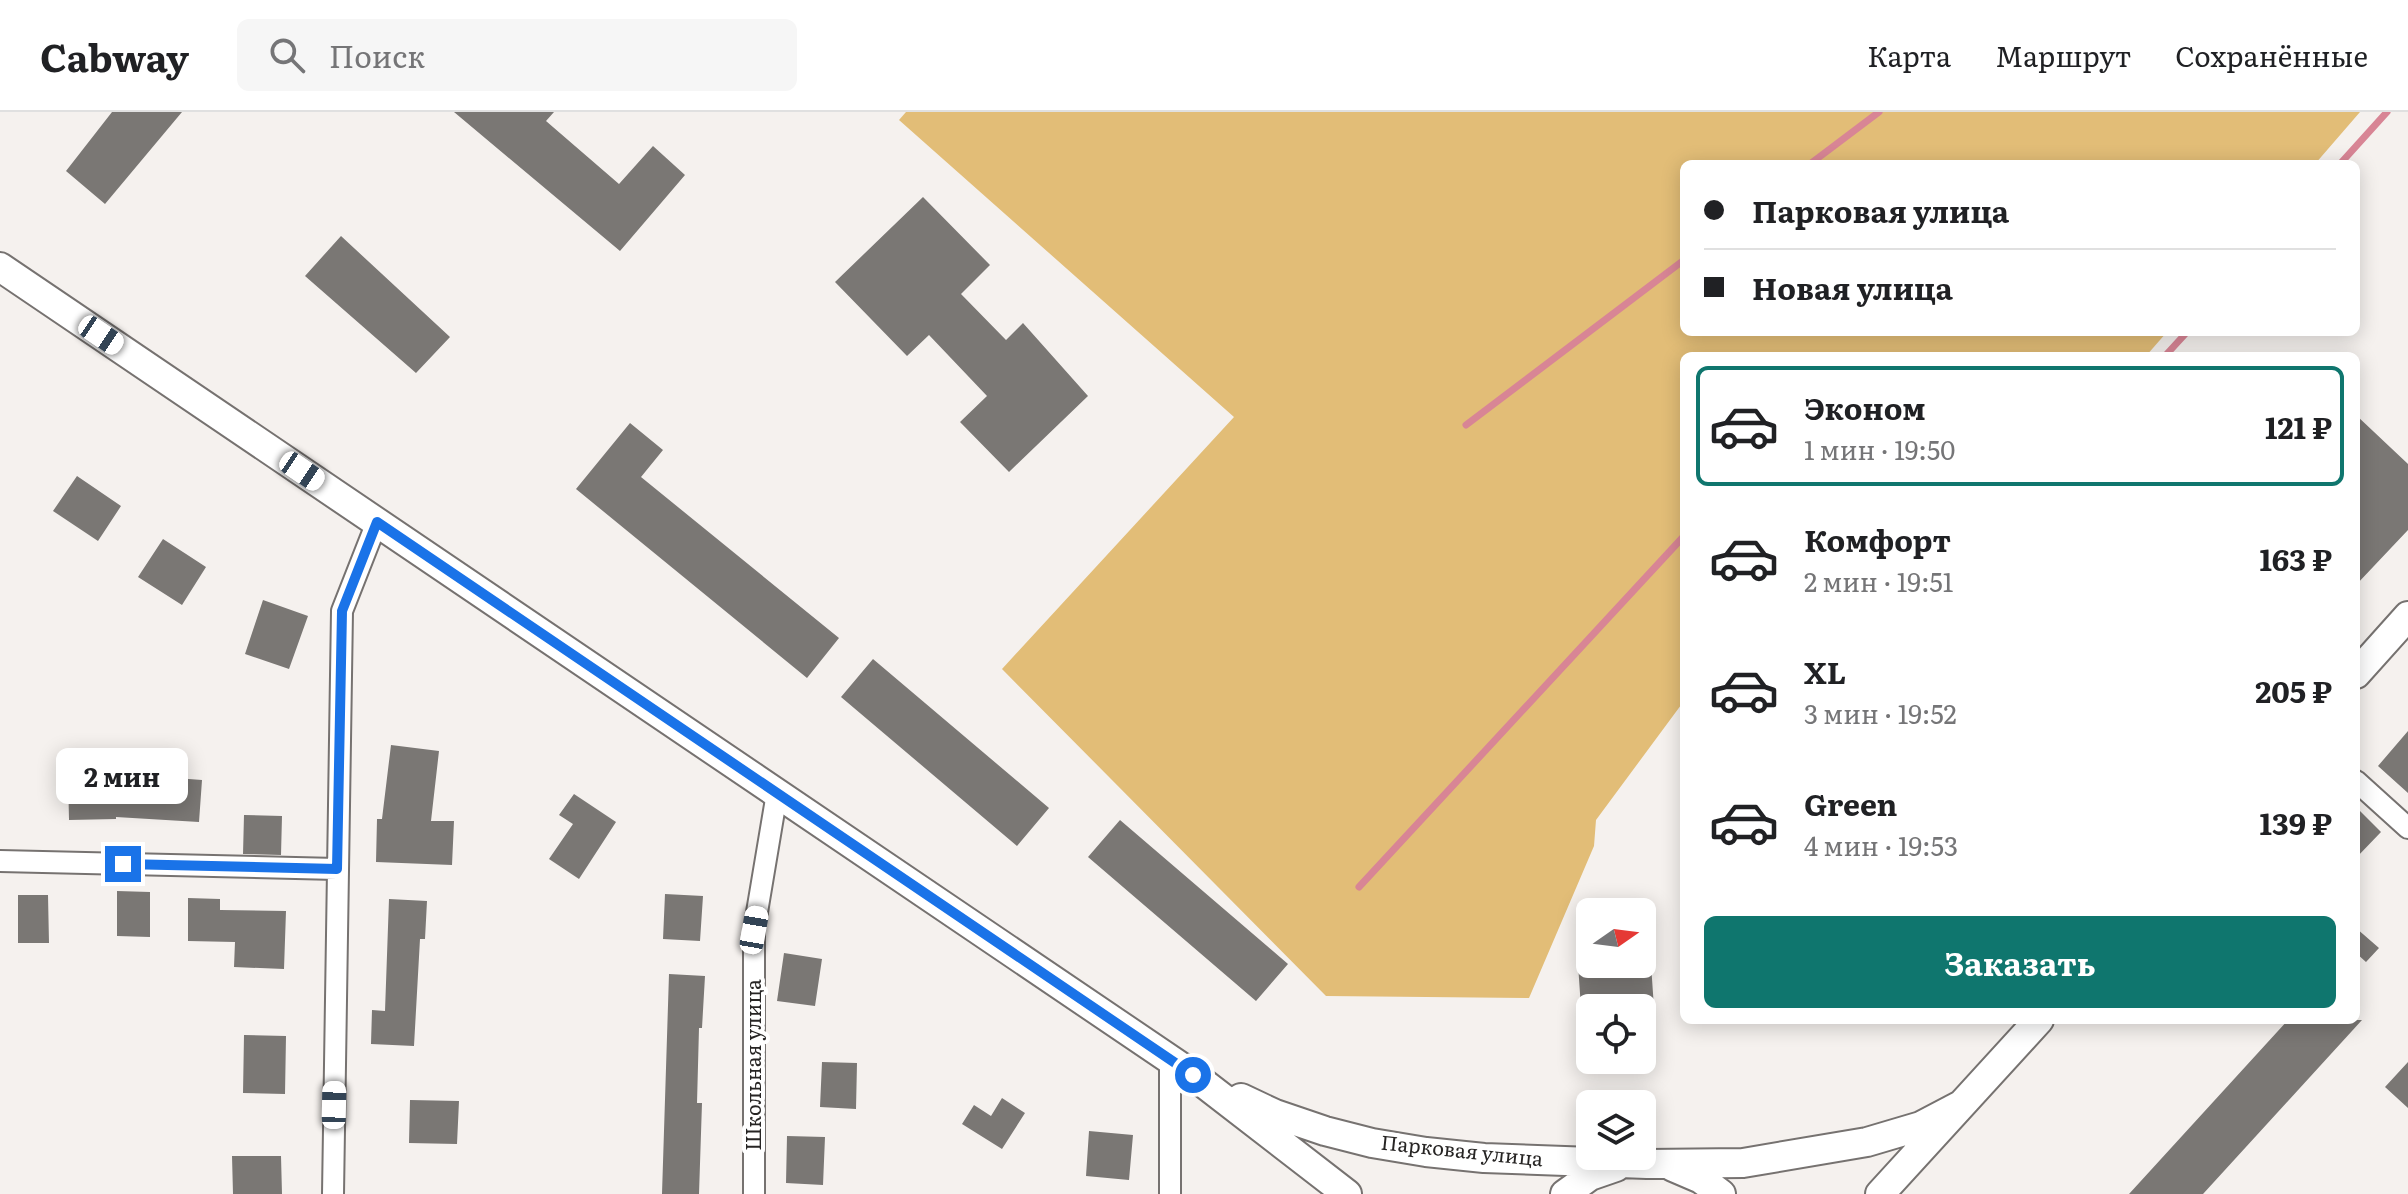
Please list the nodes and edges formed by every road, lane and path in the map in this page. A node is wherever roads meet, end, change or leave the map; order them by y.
1 (0, 267) edge
2 (377, 522) junction
3 (2408, 616) edge
4 (2360, 670) edge
5 (2360, 785) edge
6 (777, 793) junction
7 (2408, 828) edge
8 (0, 861) edge
9 (337, 869) junction
10 (2035, 1024) edge
11 (1182, 1067) junction
12 (1961, 1105) junction
13 (1576, 1161) edge
14 (1656, 1164) edge
15 (1656, 1165) edge
16 (1607, 1170) edge
17 (333, 1194) edge
18 (754, 1194) edge
19 (1170, 1194) edge
20 (1347, 1194) edge
21 (1565, 1194) edge
22 (1721, 1194) edge
23 (1880, 1194) edge

1 - 2 main road, Парковая улица
2 - 6 main road, Парковая улица
2 - 9 street
3 - 4 main road
5 - 7 street
6 - 11 main road, Парковая улица
6 - 18 street, Школьная улица
8 - 9 street
9 - 17 street
10 - 12 main road
11 - 13 main road, Парковая улица
11 - 19 street
11 - 20 main road, Парковая улица
12 - 14 main road
12 - 23 main road
15 - 22 main road
16 - 21 main road

